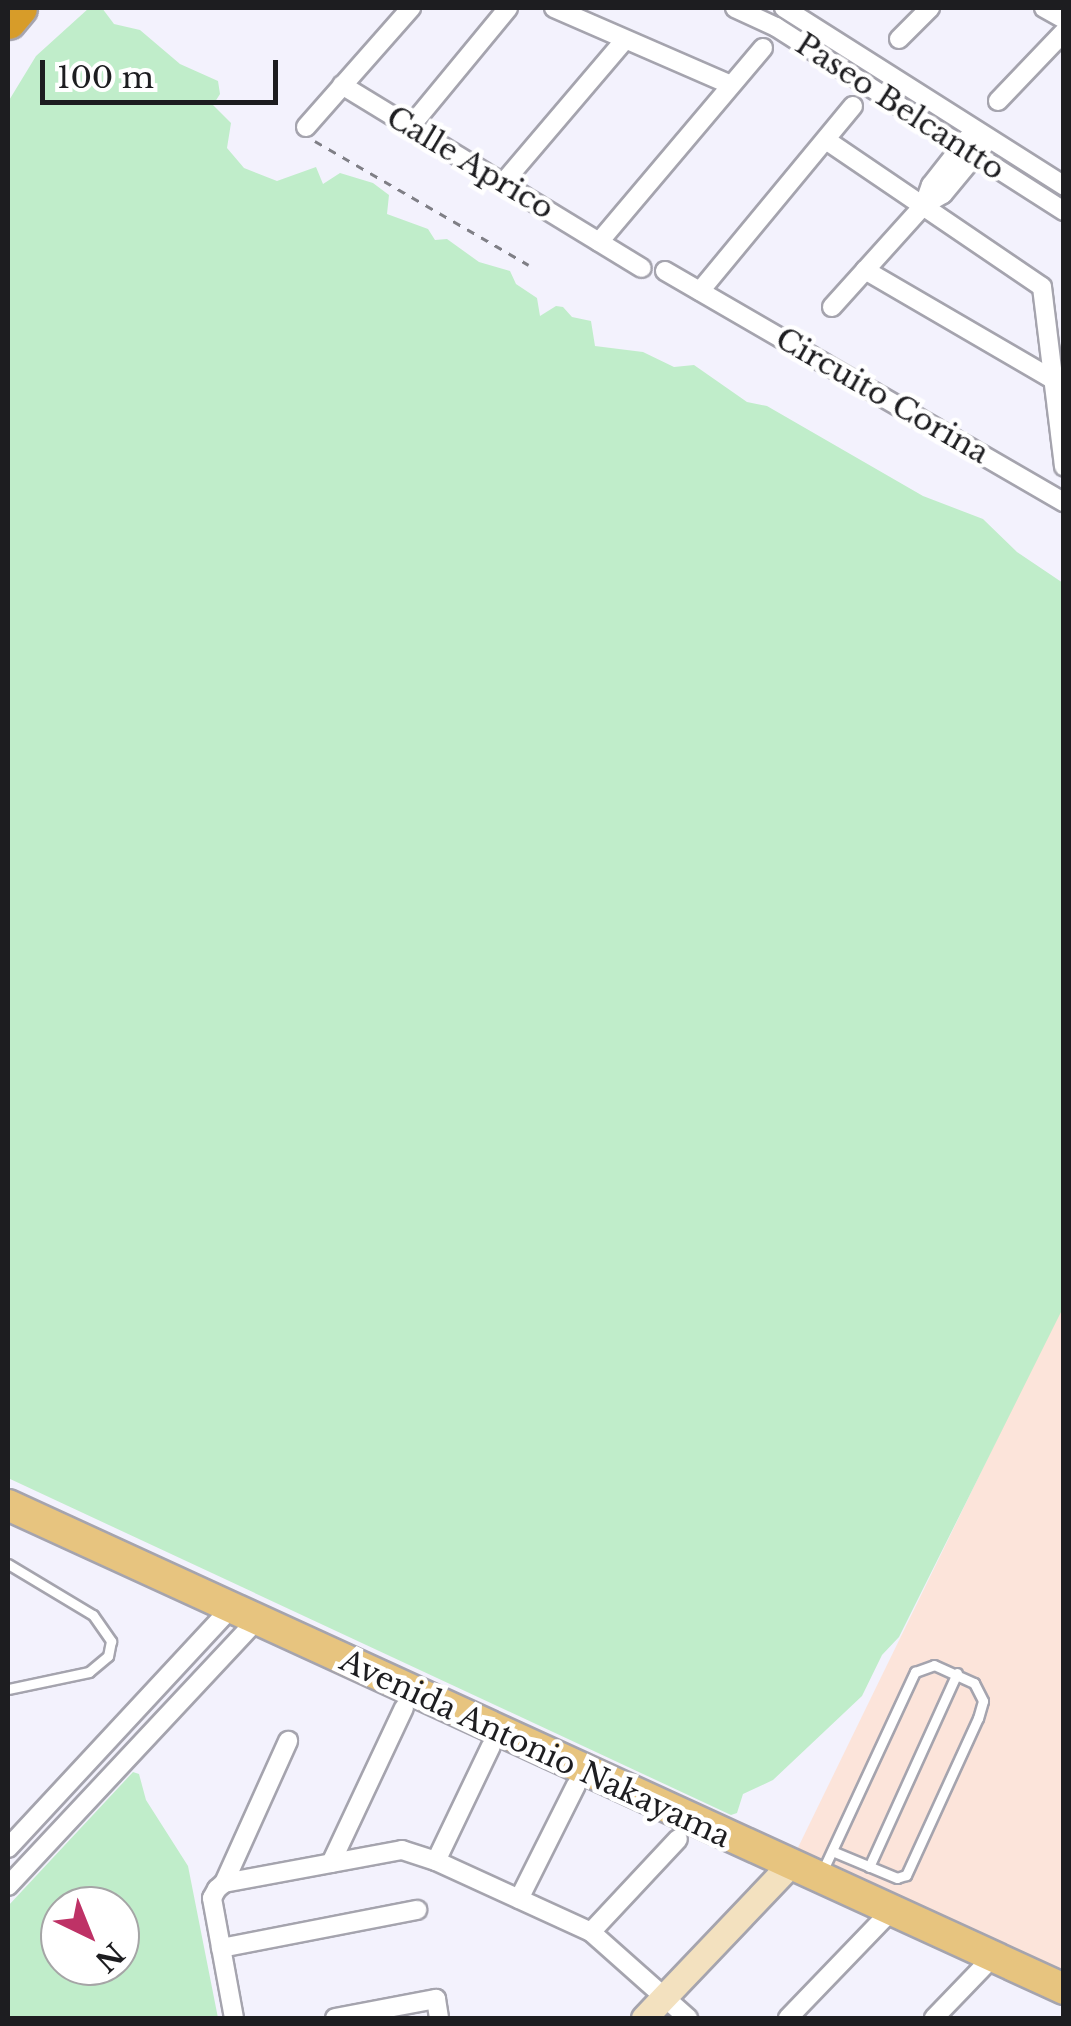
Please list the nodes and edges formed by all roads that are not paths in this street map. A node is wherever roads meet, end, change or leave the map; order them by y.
1 (19, 8) edge
2 (411, 8) edge
3 (508, 8) edge
4 (554, 8) edge
5 (735, 8) edge
6 (930, 8) edge
7 (1044, 8) edge
8 (790, 9) edge
9 (769, 18) edge
10 (1064, 19) edge
11 (8, 21) edge
12 (1064, 32) edge
13 (899, 39) dead end
14 (624, 42) junction
15 (763, 48) dead end
16 (342, 85) junction
17 (732, 86) junction
18 (998, 101) dead end
19 (853, 106) dead end
20 (410, 126) junction
21 (306, 127) road end
22 (982, 134) junction
23 (826, 140) junction
24 (965, 155) junction
25 (502, 183) junction
26 (1063, 184) edge
27 (924, 205) junction
28 (1056, 206) edge
29 (599, 242) junction
30 (642, 268) dead end
31 (865, 270) junction
32 (665, 271) dead end
33 (700, 291) junction
34 (832, 307) dead end
35 (1054, 380) junction
36 (1064, 467) edge
37 (1064, 502) edge
38 (8, 1505) edge
39 (8, 1564) edge
40 (242, 1615) junction
41 (957, 1673) junction
42 (8, 1689) edge
43 (404, 1708) dead end
44 (288, 1741) dead end
45 (490, 1746) dead end
46 (576, 1785) dead end
47 (678, 1839) dead end
48 (8, 1848) edge
49 (436, 1861) junction
50 (331, 1864) junction
51 (825, 1864) junction
52 (790, 1866) junction
53 (869, 1867) junction
54 (8, 1886) edge
55 (218, 1890) junction
56 (519, 1899) junction
57 (417, 1910) dead end
58 (892, 1910) junction
59 (591, 1932) junction
60 (221, 1948) junction
61 (993, 1957) junction
62 (1064, 1989) edge
63 (665, 1997) junction
64 (234, 2018) edge
65 (335, 2018) edge
66 (439, 2018) edge
67 (644, 2018) edge
68 (688, 2018) edge
69 (788, 2018) edge
70 (934, 2018) edge

1 - 11 highway
2 - 16 street
3 - 20 street
4 - 14 street
5 - 9 street, Paseo Belcantto
6 - 13 street
7 - 10 street
8 - 9 street
8 - 22 street, Paseo Belcantto
9 - 24 street, Paseo Belcantto
12 - 18 street
14 - 17 street
14 - 25 street
15 - 17 street
16 - 20 street, Calle Aprico
16 - 21 street
17 - 29 street
19 - 23 street
20 - 25 street, Calle Aprico
22 - 24 street
22 - 26 street, Paseo Belcantto
23 - 27 street
23 - 33 street
24 - 27 street
24 - 28 street, Paseo Belcantto
25 - 29 street, Calle Aprico
26 - 28 street
27 - 31 street
27 - 35 street
29 - 30 street, Calle Aprico
31 - 34 street
31 - 35 street
32 - 33 street, Circuito Corina
33 - 37 street, Circuito Corina
35 - 36 street
38 - 40 main road, Avenida Antonio Nakayama
39 - 42 lane
40 - 48 street
40 - 52 main road, Avenida Antonio Nakayama
40 - 54 street
41 - 51 lane
41 - 53 lane
41 - 53 lane
43 - 50 street
44 - 55 street
45 - 49 street
46 - 56 street
47 - 59 street
49 - 50 street
49 - 56 street
50 - 55 street
51 - 52 main road, Avenida Antonio Nakayama
51 - 53 lane
51 - 58 main road, Avenida Antonio Nakayama
52 - 63 street
55 - 60 street
56 - 59 street
57 - 60 street
58 - 61 main road, Avenida Antonio Nakayama
58 - 69 street
59 - 63 street
60 - 64 street
61 - 62 main road, Avenida Antonio Nakayama
61 - 70 street
63 - 67 street
63 - 68 street
65 - 66 street

